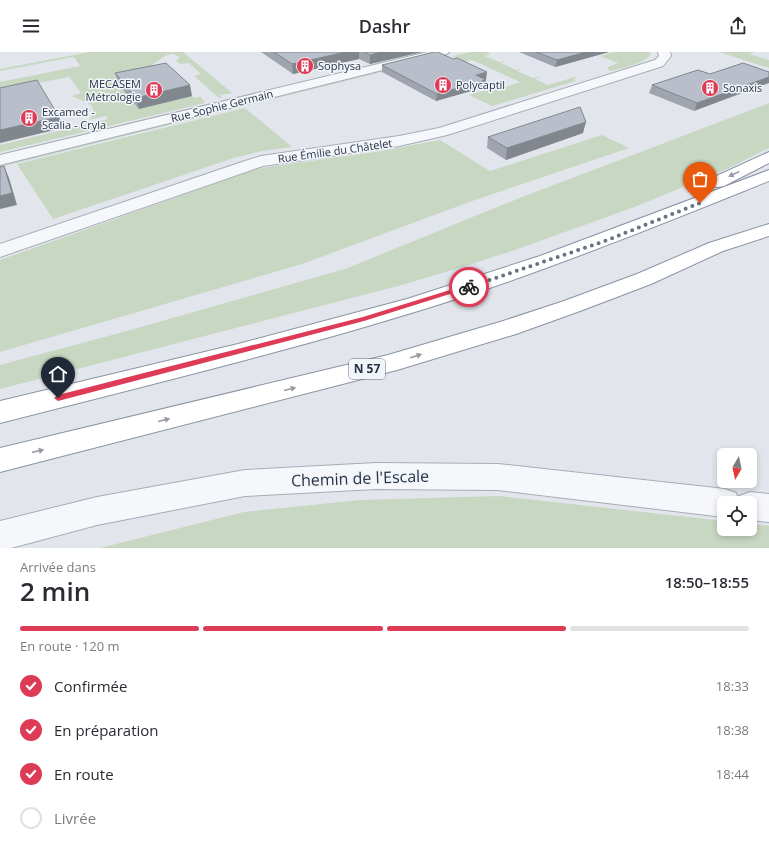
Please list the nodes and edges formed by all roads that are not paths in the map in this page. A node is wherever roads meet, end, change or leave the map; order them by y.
1 (443, 52) edge
2 (664, 52) edge
3 (769, 157) edge
4 (0, 160) edge
5 (769, 175) edge
6 (769, 224) edge
7 (769, 230) edge
8 (605, 241) junction
9 (724, 244) junction
10 (0, 251) edge
11 (0, 412) edge
12 (0, 460) edge
13 (717, 502) edge
14 (757, 507) edge
15 (769, 508) edge
16 (10, 538) edge

1 - 4 street, Rue Sophie Germain
2 - 10 street, Rue Émilie du Châtelet
3 -> 8 highway
5 - 8 highway
6 - 9 highway, N 57
7 - 9 highway
8 - 11 highway
12 -> 9 highway, N 57
13 - 16 street, Chemin de l'Escale
14 - 15 street

